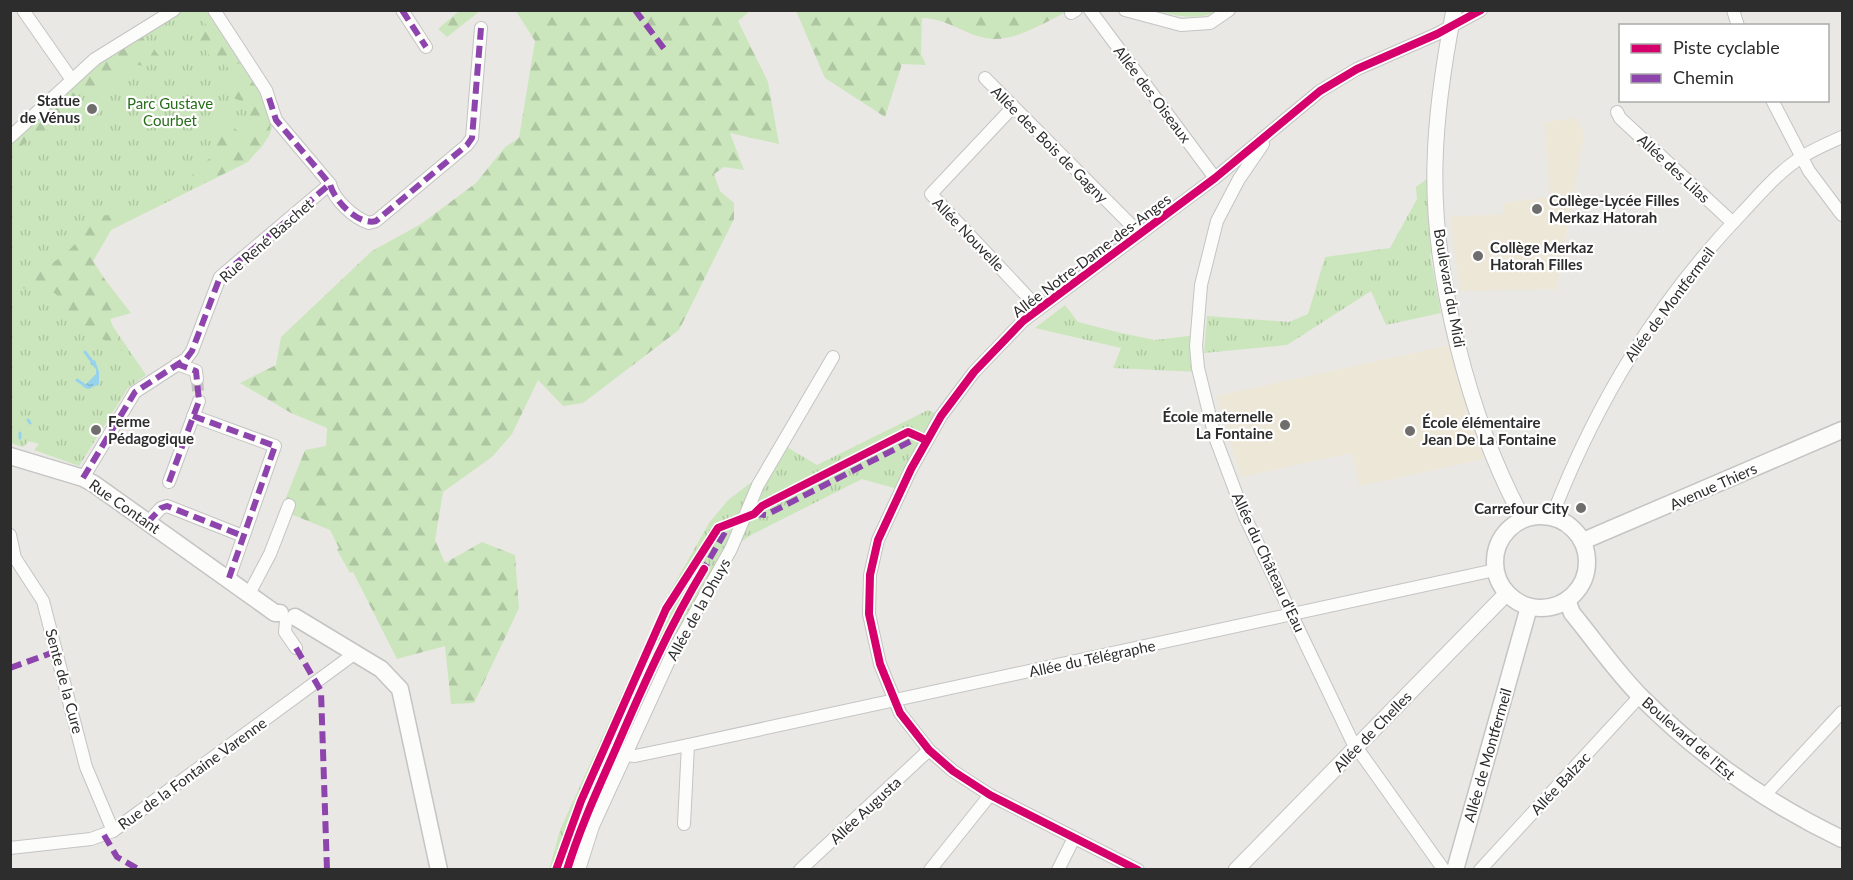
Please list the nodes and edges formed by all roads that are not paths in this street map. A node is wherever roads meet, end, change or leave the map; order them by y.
1 (23, 10) edge
2 (174, 10) edge
3 (214, 10) edge
4 (402, 10) edge
5 (1090, 10) edge
6 (1125, 10) edge
7 (1229, 10) edge
8 (1481, 10) edge
9 (1453, 18) edge
10 (482, 28) dead end
11 (426, 47) dead end
12 (985, 78) dead end
13 (72, 80) junction
14 (1773, 102) edge
15 (1012, 108) junction
16 (1617, 112) dead end
17 (1272, 130) junction
18 (10, 137) edge
19 (1842, 137) edge
20 (1802, 157) junction
21 (1215, 178) junction
22 (330, 184) junction
23 (1842, 215) edge
24 (1733, 223) junction
25 (1140, 234) junction
26 (1039, 309) junction
27 (833, 357) dead end
28 (177, 364) junction
29 (197, 379) dead end
30 (199, 401) tunnel mouth
31 (193, 416) junction
32 (1842, 429) edge
33 (10, 456) edge
34 (83, 478) junction
35 (169, 482) dead end
36 (289, 505) dead end
37 (1552, 516) junction
38 (152, 517) junction
39 (1522, 519) junction
40 (10, 535) edge
41 (243, 536) junction
42 (1583, 541) junction
43 (1496, 570) junction
44 (231, 573) junction
45 (251, 590) junction
46 (1507, 593) junction
47 (1567, 600) junction
48 (1529, 607) junction
49 (286, 614) junction
50 (1293, 615) junction
51 (321, 632) junction
52 (296, 648) dead end
53 (354, 654) junction
54 (1640, 696) junction
55 (894, 700) junction
56 (1842, 712) edge
57 (688, 746) junction
58 (1356, 748) junction
59 (929, 750) junction
60 (625, 755) junction
61 (416, 756) junction
62 (990, 795) junction
63 (1763, 797) junction
64 (684, 824) dead end
65 (113, 831) junction
66 (1074, 838) junction
67 (1842, 839) edge
68 (10, 848) edge
69 (439, 870) edge
70 (579, 870) edge
71 (800, 870) edge
72 (930, 870) edge
73 (1058, 870) edge
74 (1138, 870) edge
75 (1236, 870) edge
76 (1444, 870) edge
77 (1455, 870) edge
78 (1480, 870) edge

1 - 13 street
2 - 13 street
3 - 22 street, Rue René Baschet
4 - 11 street
5 - 21 street, Allée des Oiseaux
6 - 7 street
8 - 9 street, Allée Notre-Dame-des-Anges
9 - 17 street, Allée Notre-Dame-des-Anges
9 - 39 street, Boulevard du Midi
10 - 22 street, Rue René Baschet
12 - 15 street, Allée des Bois de Gagny
13 - 18 street
14 - 20 street
15 - 25 street, Allée des Bois de Gagny
15 - 26 street, Allée Nouvelle
16 - 24 street, Allée des Lilas
17 - 21 street, Allée Notre-Dame-des-Anges
17 - 50 street, Allée du Château d'Eau
19 - 20 street, Allée de Montfermeil
20 - 23 street
20 - 24 street, Allée de Montfermeil
21 - 25 street, Allée Notre-Dame-des-Anges
22 - 28 street, Rue René Baschet
24 - 37 street, Allée de Montfermeil
25 - 26 street, Allée Notre-Dame-des-Anges
26 - 55 street, Allée Notre-Dame-des-Anges
27 - 60 street, Allée de la Dhuys
28 - 29 street
28 - 34 street, Rue René Baschet
30 - 31 street
31 - 35 street
31 - 41 street
32 - 42 main road, Avenue Thiers
33 - 34 main road, Rue Contant
34 - 38 main road, Rue Contant
36 - 45 street
37 - 39 main road
37 - 42 main road
38 - 41 street, Rue Contant
38 - 44 main road, Rue Contant
39 - 43 main road
40 - 65 street, Sente de la Cure
41 - 44 street
42 - 47 main road
43 - 46 main road
43 - 50 street, Allée du Télégraphe
44 - 45 main road, Rue Contant
44 - 49 main road, Rue Contant
45 - 49 main road, Rue Contant
46 - 48 main road
46 - 58 street, Allée de Chelles
47 - 48 main road
47 - 54 main road, Boulevard de l'Est
48 - 77 main road, Allée de Montfermeil
49 - 51 main road, Rue Contant
49 - 52 street
50 - 55 street, Allée du Télégraphe
50 - 58 street, Allée du Château d'Eau
51 - 53 main road, Rue Contant
51 - 61 main road, Rue Contant
53 - 61 main road, Rue Contant
53 - 65 street, Rue de la Fontaine Varenne
54 - 63 main road, Boulevard de l'Est
54 - 78 street, Allée Balzac
55 - 57 street, Allée du Télégraphe
55 - 59 street, Allée Notre-Dame-des-Anges
56 - 63 street
57 - 60 street, Allée du Télégraphe
57 - 64 street
58 - 75 street, Allée de Chelles
58 - 76 street, Allée du Château d'Eau
59 - 62 street, Allée Notre-Dame-des-Anges
59 - 71 street, Allée Augusta
60 - 70 street, Allée de la Dhuys
61 - 69 main road, Rue Contant
62 - 66 street, Allée Notre-Dame-des-Anges
62 - 72 street
63 - 67 main road, Boulevard de l'Est
65 - 68 street, Rue de la Fontaine Varenne
66 - 73 street
66 - 74 street, Allée Notre-Dame-des-Anges

